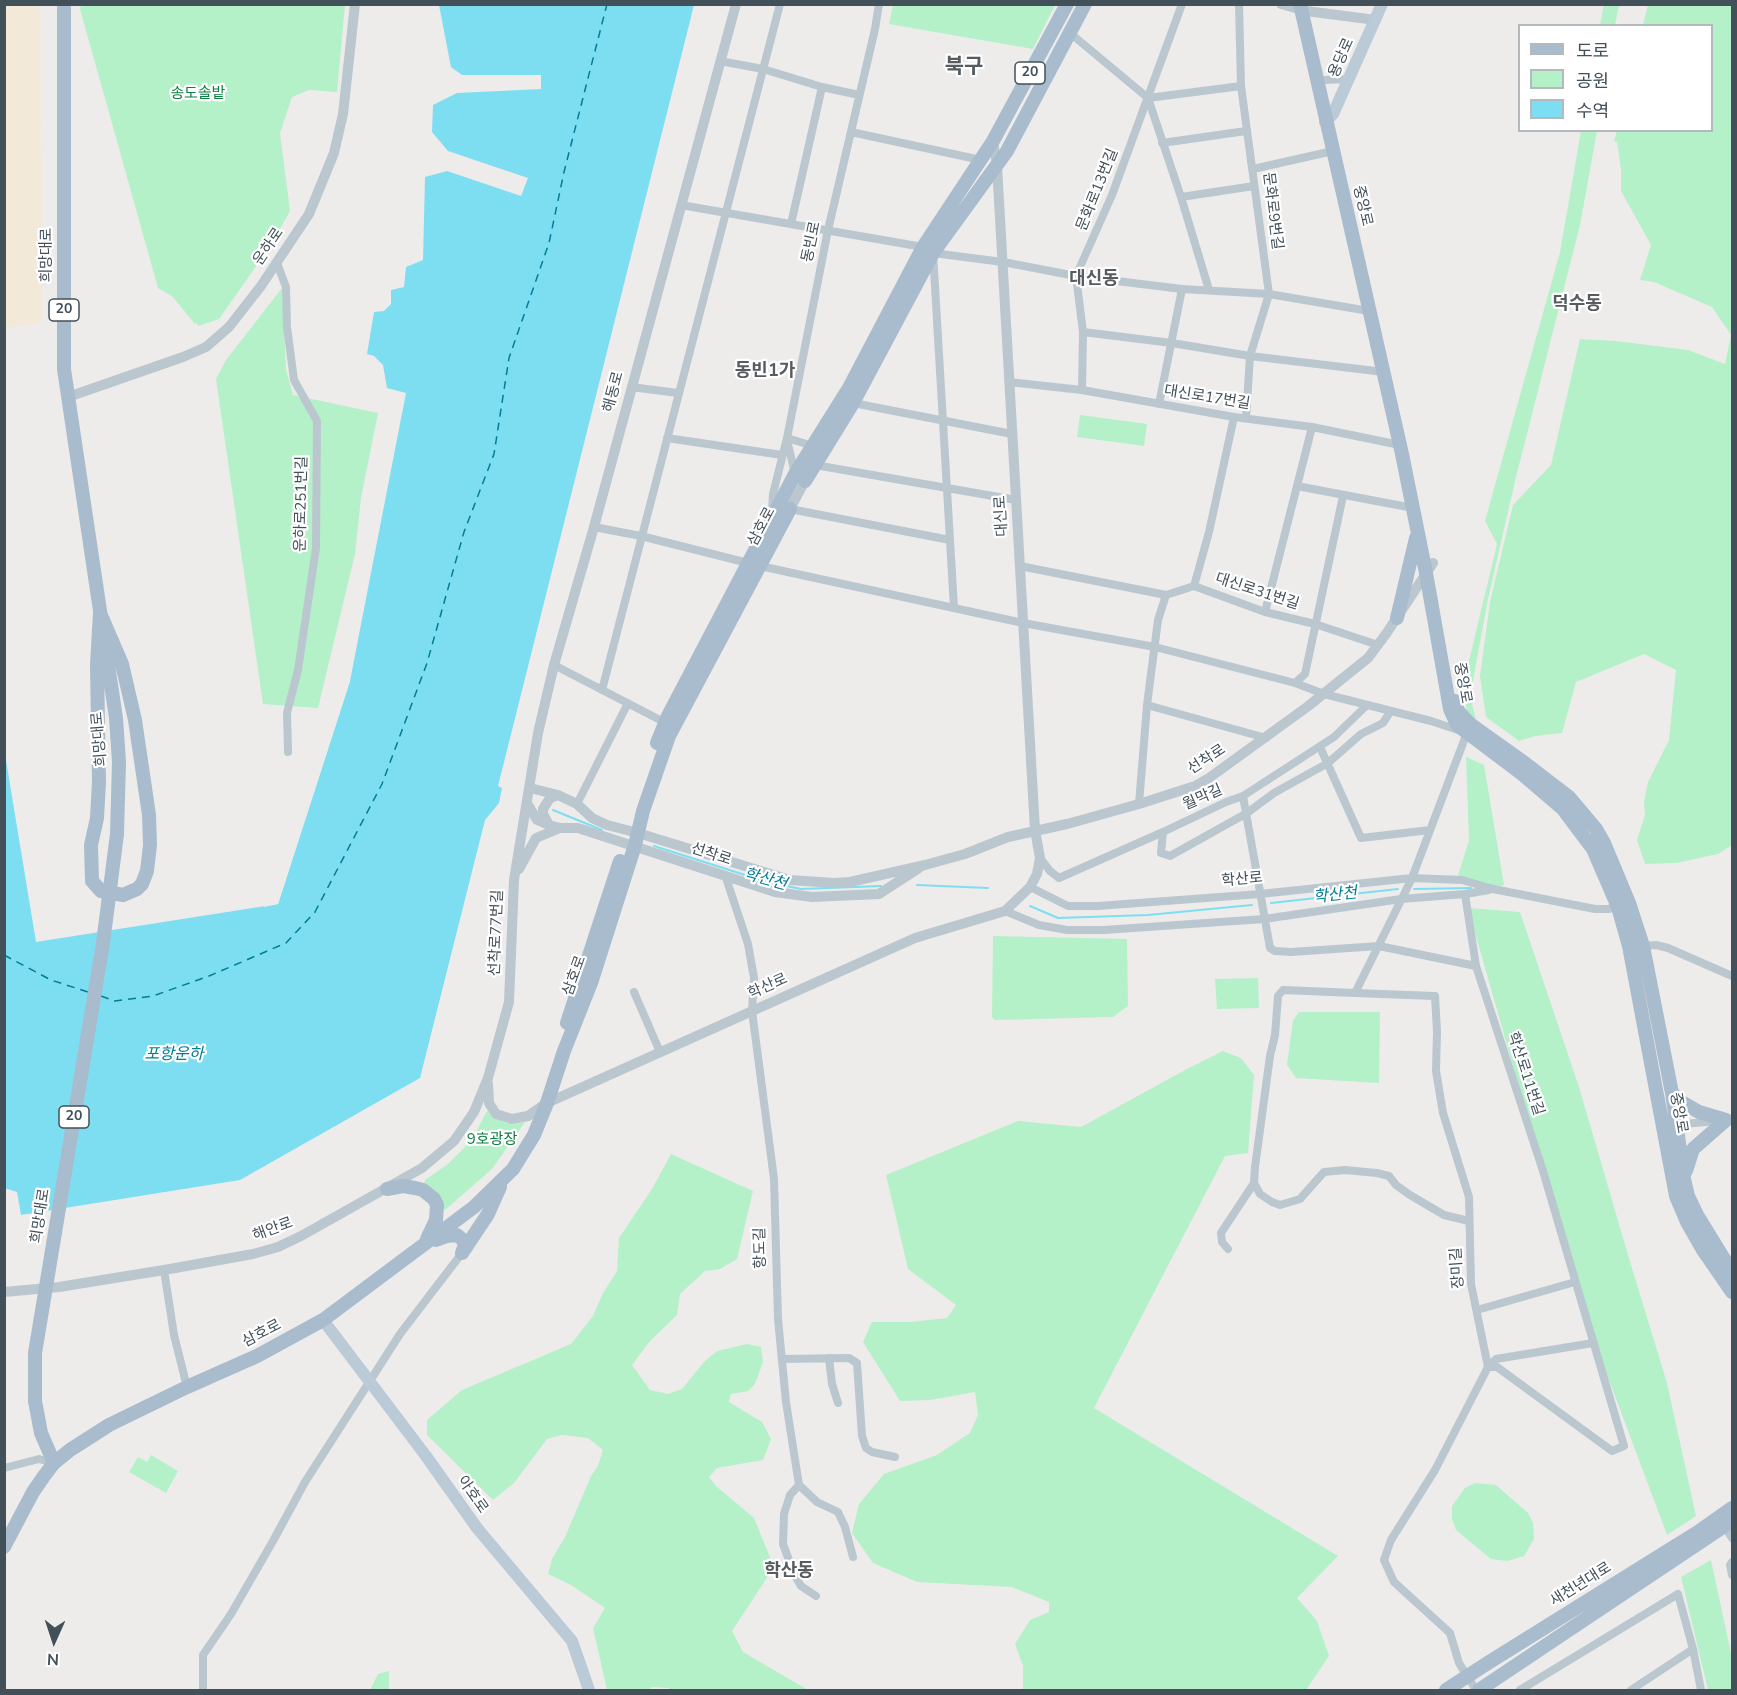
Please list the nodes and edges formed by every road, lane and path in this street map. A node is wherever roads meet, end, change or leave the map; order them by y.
1 (64, 4) edge
2 (355, 4) edge
3 (736, 4) edge
4 (780, 4) edge
5 (879, 4) edge
6 (1067, 4) edge
7 (1085, 4) edge
8 (1182, 4) edge
9 (1239, 4) edge
10 (1281, 4) edge
11 (1382, 4) edge
12 (1303, 7) edge
13 (1376, 20) junction
14 (1070, 33) junction
15 (720, 61) junction
16 (763, 69) junction
17 (1349, 79) junction
18 (1324, 80) junction
19 (1241, 86) junction
20 (822, 87) junction
21 (859, 95) junction
22 (1148, 98) junction
23 (1329, 118) junction
24 (1246, 131) junction
25 (850, 132) junction
26 (993, 141) junction
27 (1162, 143) junction
28 (1333, 151) junction
29 (981, 160) junction
30 (997, 165) junction
31 (1253, 169) junction
32 (1254, 186) junction
33 (1181, 197) junction
34 (681, 205) junction
35 (726, 213) junction
36 (791, 224) junction
37 (828, 230) junction
38 (928, 250) junction
39 (1003, 262) junction
40 (277, 263) junction
41 (1076, 276) junction
42 (1182, 289) junction
43 (1209, 290) junction
44 (1269, 294) junction
45 (1369, 311) junction
46 (1083, 332) junction
47 (1172, 343) junction
48 (1250, 357) junction
49 (1384, 372) junction
50 (1010, 382) junction
51 (631, 387) junction
52 (1082, 390) junction
53 (678, 393) junction
54 (68, 397) junction
55 (853, 403) junction
56 (1159, 404) junction
57 (1234, 417) junction
58 (1246, 418) junction
59 (943, 421) junction
60 (1312, 427) junction
61 (1012, 434) junction
62 (667, 438) junction
63 (787, 438) junction
64 (1400, 445) junction
65 (813, 446) junction
66 (782, 455) junction
67 (815, 465) junction
68 (800, 478) junction
69 (1297, 486) junction
70 (946, 488) junction
71 (1343, 496) junction
72 (1016, 500) junction
73 (1413, 508) junction
74 (790, 509) junction
75 (772, 519) junction
76 (594, 527) junction
77 (1417, 530) junction
78 (641, 536) junction
79 (950, 540) junction
80 (754, 564) junction
81 (1020, 566) junction
82 (1430, 568) junction
83 (1194, 586) junction
84 (1166, 595) junction
85 (954, 608) junction
86 (1266, 612) junction
87 (100, 613) junction
88 (1397, 618) junction
89 (1023, 623) junction
90 (1315, 624) junction
91 (1378, 645) junction
92 (1155, 647) junction
93 (554, 665) junction
94 (1295, 683) junction
95 (602, 690) junction
96 (1324, 694) junction
97 (628, 703) junction
98 (1147, 705) junction
99 (1366, 705) junction
100 (1390, 712) junction
101 (664, 722) junction
102 (1468, 729) junction
103 (1266, 738) junction
104 (1320, 747) junction
105 (288, 752) dead end
106 (1328, 763) junction
107 (530, 788) junction
108 (558, 795) junction
109 (1243, 796) junction
110 (527, 803) junction
111 (577, 804) junction
112 (1139, 804) junction
113 (1247, 813) junction
114 (549, 825) junction
115 (560, 828) junction
116 (1035, 830) junction
117 (1430, 830) junction
118 (1163, 832) junction
119 (632, 838) junction
120 (1040, 858) junction
121 (925, 865) junction
122 (725, 875) junction
123 (1412, 878) junction
124 (514, 880) junction
125 (1030, 887) junction
126 (1493, 889) junction
127 (1260, 894) junction
128 (1465, 894) junction
129 (1401, 898) junction
130 (1624, 905) junction
131 (1005, 911) junction
132 (1264, 919) junction
133 (1379, 946) junction
134 (1643, 946) junction
135 (1476, 966) junction
136 (1732, 976) edge
137 (634, 992) dead end
138 (1355, 993) junction
139 (752, 1011) junction
140 (660, 1052) junction
141 (488, 1078) junction
142 (1672, 1093) junction
143 (547, 1103) junction
144 (1729, 1120) edge
145 (1670, 1125) junction
146 (1684, 1179) junction
147 (503, 1181) junction
148 (1254, 1183) junction
149 (387, 1189) junction
150 (1470, 1221) junction
151 (423, 1246) junction
152 (1228, 1249) dead end
153 (462, 1253) junction
154 (164, 1270) junction
155 (1732, 1272) edge
156 (1575, 1282) junction
157 (4, 1292) edge
158 (1732, 1292) edge
159 (1477, 1310) junction
160 (323, 1320) junction
161 (1593, 1342) junction
162 (829, 1358) junction
163 (782, 1359) junction
164 (1488, 1367) junction
165 (368, 1381) junction
166 (187, 1387) junction
167 (838, 1403) dead end
168 (895, 1457) dead end
169 (54, 1463) junction
170 (4, 1468) edge
171 (800, 1485) junction
172 (1732, 1508) edge
173 (1728, 1523) edge
174 (1732, 1538) edge
175 (4, 1547) edge
176 (853, 1557) dead end
177 (1732, 1562) edge
178 (1732, 1575) edge
179 (816, 1596) dead end
180 (1692, 1649) junction
181 (1466, 1676) junction
182 (203, 1690) edge
183 (589, 1690) edge
184 (1446, 1690) edge
185 (1478, 1690) edge
186 (1520, 1690) edge
187 (1631, 1690) edge
188 (1701, 1690) edge

1 - 54 main road, 희망대로 / 20
2 - 40 street, 운하로
3 - 15 street, 해동로
4 - 16 street
5 - 21 street, 동빈로
6 - 26 main road, 삼호로 / 20
7 - 14 main road, 삼호로
8 - 22 street, 문화로13번길
9 - 19 street, 문화로9번길
10 - 12 street
11 - 13 main road, 용당로
12 - 13 street
12 - 18 main road, 중앙로
12 - 23 main road, 중앙로
13 - 17 main road, 용당로
14 - 22 street
14 - 30 main road, 삼호로
15 - 16 street
15 - 34 street, 해동로
16 - 20 street
16 - 35 street
17 - 18 street
17 - 23 main road, 용당로
18 - 23 main road, 중앙로
19 - 22 street
19 - 24 street, 문화로9번길
20 - 21 street
20 - 36 street
21 - 25 street, 동빈로
22 - 27 street
22 - 41 street, 문화로13번길
23 - 28 main road, 중앙로
23 - 82 main road, 중앙로
24 - 27 street
24 - 31 street, 문화로9번길
25 - 29 street
25 - 37 street, 동빈로
26 - 29 main road, 삼호로
26 - 30 street, 대신로
27 - 33 street
28 - 31 street
28 - 45 main road, 중앙로
29 - 38 main road, 삼호로
30 - 38 main road, 삼호로
30 - 39 street, 대신로
31 - 32 street, 문화로9번길
32 - 33 street
32 - 44 street, 문화로9번길
33 - 43 street
34 - 35 street
34 - 51 street, 해동로
35 - 36 street
35 - 53 street
36 - 37 street
37 - 38 street
37 - 63 street, 동빈로
38 - 39 street
38 - 55 main road, 삼호로
38 - 59 street
38 - 65 main road, 삼호로
39 - 41 street
39 - 50 street, 대신로
40 - 54 street, 운하로
40 - 105 street, 운하로251번길
41 - 42 street
41 - 46 street
42 - 43 street
42 - 47 street
43 - 44 street
44 - 45 street
44 - 48 street, 문화로9번길
45 - 49 main road, 중앙로
46 - 47 street
46 - 52 street
47 - 48 street
47 - 56 street
48 - 49 street
48 - 58 street, 문화로9번길
49 - 64 main road, 중앙로
50 - 52 street, 대신로17번길
50 - 61 street, 대신로
51 - 53 street
51 - 76 street, 해동로
52 - 56 street, 대신로17번길
53 - 62 street
54 - 87 main road, 희망대로 / 20
55 - 59 street
55 - 67 main road, 삼호로
56 - 57 street, 대신로17번길
57 - 58 street, 대신로17번길
57 - 83 street
58 - 60 street, 대신로17번길
59 - 61 street
59 - 70 street
60 - 64 street, 대신로17번길
60 - 69 street
61 - 72 street, 대신로
62 - 66 street
62 - 78 street
63 - 65 street
63 - 66 street
63 - 68 street, 동빈로
64 - 73 main road, 중앙로
65 - 68 main road, 삼호로
66 - 75 street
67 - 68 main road, 삼호로
67 - 70 street
68 - 74 street, 삼호로
68 - 75 main road, 삼호로
69 - 71 street
69 - 86 street
70 - 72 street
70 - 79 street
71 - 73 street
71 - 90 street
72 - 81 street, 대신로
73 - 77 main road, 중앙로
74 - 79 street
74 - 80 main road, 삼호로
75 - 80 main road, 삼호로
76 - 78 street
76 - 93 street, 해동로
77 - 82 main road, 중앙로
77 - 88 main road
78 - 80 street
78 - 95 street
79 - 85 street
80 - 85 street
80 - 101 main road, 삼호로
80 - 119 main road, 삼호로
81 - 84 street, 대신로31번길
81 - 89 street, 대신로
82 - 88 street, 선착로
82 - 102 main road, 중앙로
83 - 84 street, 대신로31번길
83 - 86 street, 대신로31번길
84 - 92 street
85 - 89 street
86 - 90 street, 대신로31번길
87 - 87 main road
87 - 169 main road, 희망대로 / 20, bridge
88 - 91 street, 선착로
89 - 92 street
89 - 116 street, 대신로
90 - 91 street, 대신로31번길
90 - 94 street
91 - 96 street, 선착로
92 - 94 street
92 - 98 street
93 - 95 street
93 - 107 street, 해동로
94 - 96 street
95 - 97 street
96 - 99 street
96 - 103 street, 선착로
97 - 101 street
97 - 111 street
98 - 103 street
98 - 112 street
99 - 100 street
99 - 104 street, 월막길
100 - 102 street
100 - 106 street
101 - 119 main road, 삼호로
102 - 117 street
102 - 130 main road, 중앙로
103 - 112 street, 선착로
104 - 106 street
104 - 109 street, 월막길
106 - 113 street
106 - 117 street
107 - 108 street, 선착로
107 - 110 street, 선착로77번길
108 - 111 street, 선착로
108 - 114 street
109 - 113 street
109 - 118 street, 월막길
110 - 114 street, 선착로
110 - 124 street, 선착로77번길
111 - 119 street, 선착로
112 - 116 street, 선착로
113 - 118 street
113 - 127 street
114 - 115 street, 선착로
115 - 119 street, 선착로
115 - 124 street
116 - 120 street, 대신로
116 - 121 street, 선착로
117 - 123 street
118 - 120 street, 월막길
119 - 121 street, 선착로
119 - 122 street, 선착로
119 - 143 main road, 삼호로
120 - 125 street, 대신로
121 - 122 street, 선착로
122 - 139 street, 항도길
123 - 126 street, 학산로
123 - 127 street, 학산로
123 - 129 street
124 - 141 street, 선착로77번길
125 - 127 street, 학산로
125 - 131 street, 학산로
126 - 128 street, 학산로
126 - 130 street, 학산로
127 - 132 street
128 - 129 street, 학산로
128 - 135 street, 학산로11번길
129 - 132 street, 학산로
129 - 133 street
130 - 134 main road, 중앙로
130 - 145 main road, 중앙로
131 - 132 street, 학산로
131 - 139 street, 학산로
132 - 133 street
133 - 135 street
133 - 138 street
134 - 136 street
134 - 142 main road, 중앙로
135 - 156 street, 학산로11번길
137 - 140 street
138 - 148 street
138 - 150 street, 장미길
139 - 140 street, 학산로
139 - 163 street, 항도길
140 - 143 street, 학산로
141 - 143 street, 학산로
141 - 149 street, 해안로
142 - 144 main road
142 - 145 main road, 중앙로
143 - 147 main road, 삼호로
144 - 145 street
144 - 146 main road
145 - 146 main road, 중앙로
145 - 158 main road, 중앙로
146 - 155 main road, 중앙로
147 - 151 main road, 삼호로
147 - 153 main road
148 - 150 street
148 - 152 street
149 - 151 main road
149 - 154 street, 해안로
150 - 159 street, 장미길
151 - 153 main road
151 - 160 main road, 삼호로
153 - 165 street
154 - 157 street, 해안로
154 - 166 street
156 - 159 street
156 - 161 street, 학산로11번길
159 - 164 street, 장미길
160 - 165 main road, 아호로
160 - 166 main road, 삼호로
161 - 164 street
161 - 164 street, 학산로11번길
162 - 163 street
162 - 167 street
162 - 168 street
163 - 171 street, 항도길
164 - 181 street
165 - 182 street
165 - 183 main road, 아호로
166 - 169 main road, 삼호로
169 - 170 street
169 - 175 main road, 삼호로
171 - 176 street
171 - 179 street
172 - 181 main road, 새천년대로
173 - 174 street
173 - 185 main road, 새천년대로
177 - 178 street
180 - 186 street
180 - 187 street
180 - 188 street
181 - 184 main road, 새천년대로
181 - 185 street

